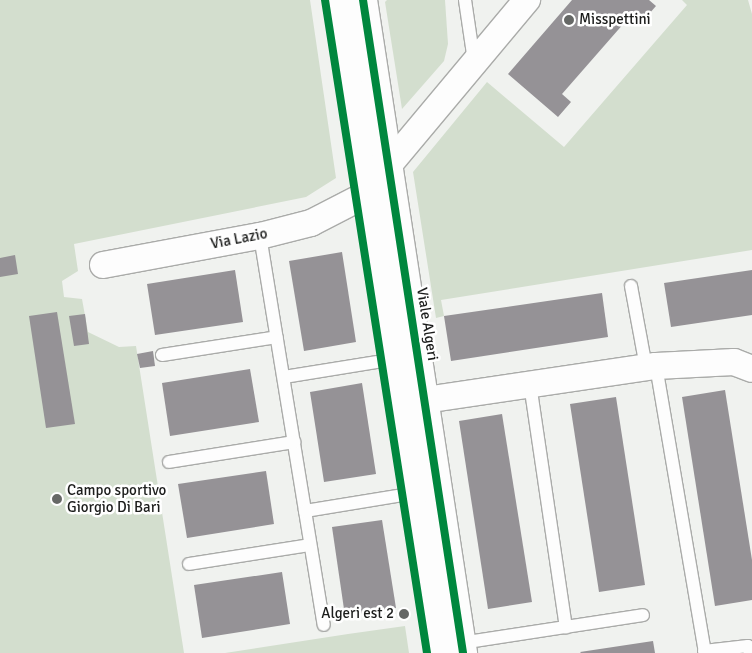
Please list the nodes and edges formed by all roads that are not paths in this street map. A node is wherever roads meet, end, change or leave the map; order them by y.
1 (339, 0) edge
2 (363, 0) edge
3 (465, 0) edge
4 (526, 0) edge
5 (474, 61) junction
6 (388, 166) junction
7 (369, 193) junction
8 (260, 236) junction
9 (103, 265) dead end
10 (631, 286) dead end
11 (277, 337) junction
12 (162, 355) dead end
13 (395, 359) junction
14 (651, 366) junction
15 (752, 370) edge
16 (284, 377) junction
17 (530, 384) junction
18 (425, 400) junction
19 (294, 442) junction
20 (169, 462) dead end
21 (415, 493) junction
22 (305, 511) junction
23 (310, 544) junction
24 (189, 564) dead end
25 (643, 615) dead end
26 (324, 625) dead end
27 (566, 627) junction
28 (454, 650) edge
29 (704, 652) edge
30 (750, 653) edge

1 - 7 street
2 - 6 street, Viale Algeri
3 - 5 lane
4 - 5 street
5 - 6 street
6 - 18 street, Viale Algeri
7 - 8 street, Via Lazio
7 - 13 street
8 - 9 street, Via Lazio
8 - 11 lane
10 - 14 lane
11 - 12 lane
11 - 16 lane
13 - 16 lane
13 - 21 street
14 - 15 street
14 - 17 street
14 - 29 lane
16 - 19 lane
17 - 18 street
17 - 27 lane
18 - 28 street, Viale Algeri
19 - 20 lane
19 - 22 lane
21 - 22 lane
21 - 28 street
22 - 23 lane
23 - 24 lane
23 - 26 lane
25 - 27 lane
27 - 28 lane
29 - 30 lane

